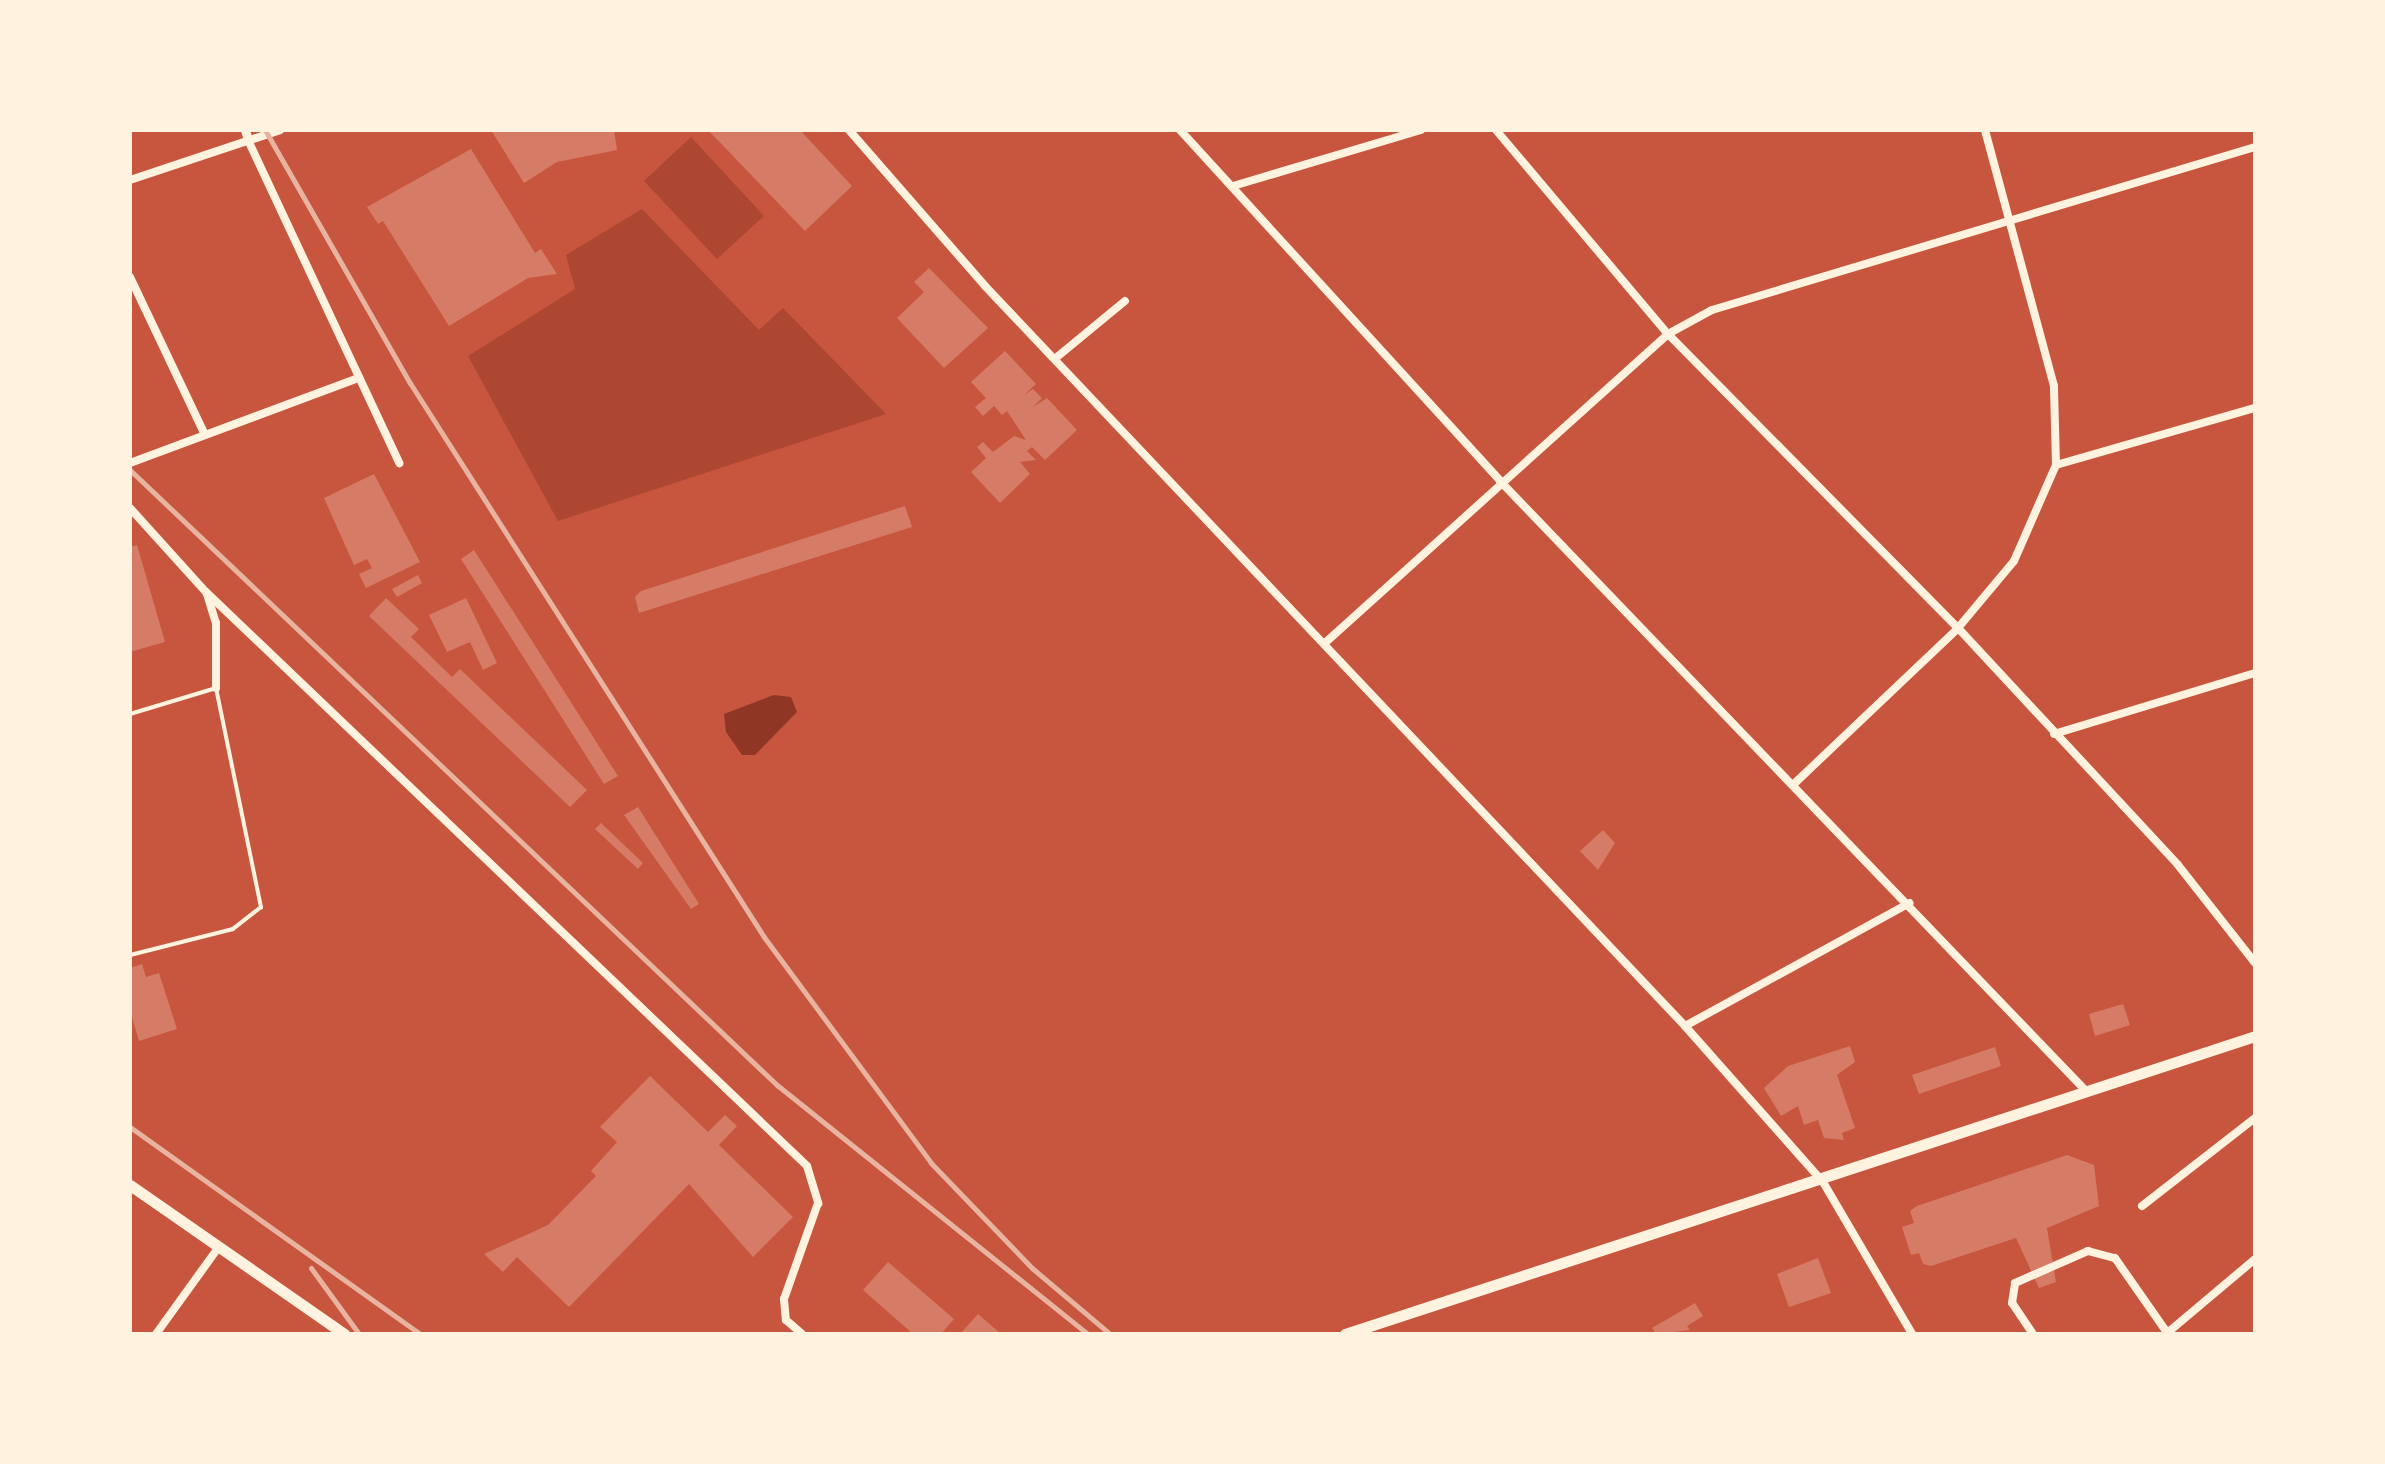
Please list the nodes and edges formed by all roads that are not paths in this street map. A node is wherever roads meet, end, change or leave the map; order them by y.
1 (280, 130) edge
2 (849, 130) edge
3 (1180, 130) edge
4 (1422, 130) edge
5 (1496, 130) edge
6 (1985, 130) edge
7 (247, 135) edge
8 (2255, 147) edge
9 (130, 180) edge
10 (1233, 186) junction
11 (2012, 220) junction
12 (130, 277) edge
13 (1125, 301) dead end
14 (1668, 334) junction
15 (1057, 357) junction
16 (358, 378) junction
17 (2255, 408) edge
18 (204, 433) junction
19 (130, 463) edge
20 (399, 463) dead end
21 (2056, 465) junction
22 (1500, 481) junction
23 (130, 508) edge
24 (206, 592) junction
25 (1958, 628) junction
26 (1326, 642) junction
27 (2255, 674) edge
28 (216, 688) junction
29 (130, 714) edge
30 (2054, 734) junction
31 (1796, 782) junction
32 (1910, 903) junction
33 (130, 956) edge
34 (2255, 963) edge
35 (1685, 1026) junction
36 (2255, 1036) edge
37 (2086, 1091) junction
38 (2255, 1118) edge
39 (1823, 1182) junction
40 (130, 1184) edge
41 (2142, 1206) dead end
42 (218, 1248) junction
43 (2255, 1259) edge
44 (156, 1334) edge
45 (344, 1334) edge
46 (802, 1334) edge
47 (1345, 1334) edge
48 (1912, 1334) edge
49 (2032, 1334) edge
50 (2167, 1334) edge

1 - 7 street
2 - 15 street
3 - 10 street
4 - 10 street
5 - 14 street
6 - 11 street
7 - 9 street
7 - 16 street
8 - 11 street
10 - 22 street
11 - 14 street
11 - 21 street
12 - 18 street
13 - 15 street
14 - 22 street
14 - 25 street
15 - 26 street
16 - 18 street
16 - 20 street
17 - 21 street
18 - 19 street
21 - 25 street
22 - 26 street
22 - 31 street
23 - 24 street
24 - 28 street
24 - 46 street
25 - 30 street
25 - 31 street
26 - 35 street
27 - 30 street
28 - 29 lane
28 - 33 lane
30 - 34 street
31 - 32 street
32 - 35 street
32 - 37 street
35 - 39 street
36 - 37 main road
37 - 39 main road
38 - 41 street
39 - 47 main road
39 - 48 street
40 - 42 main road
42 - 44 street
42 - 45 main road
43 - 50 street
49 - 50 street

